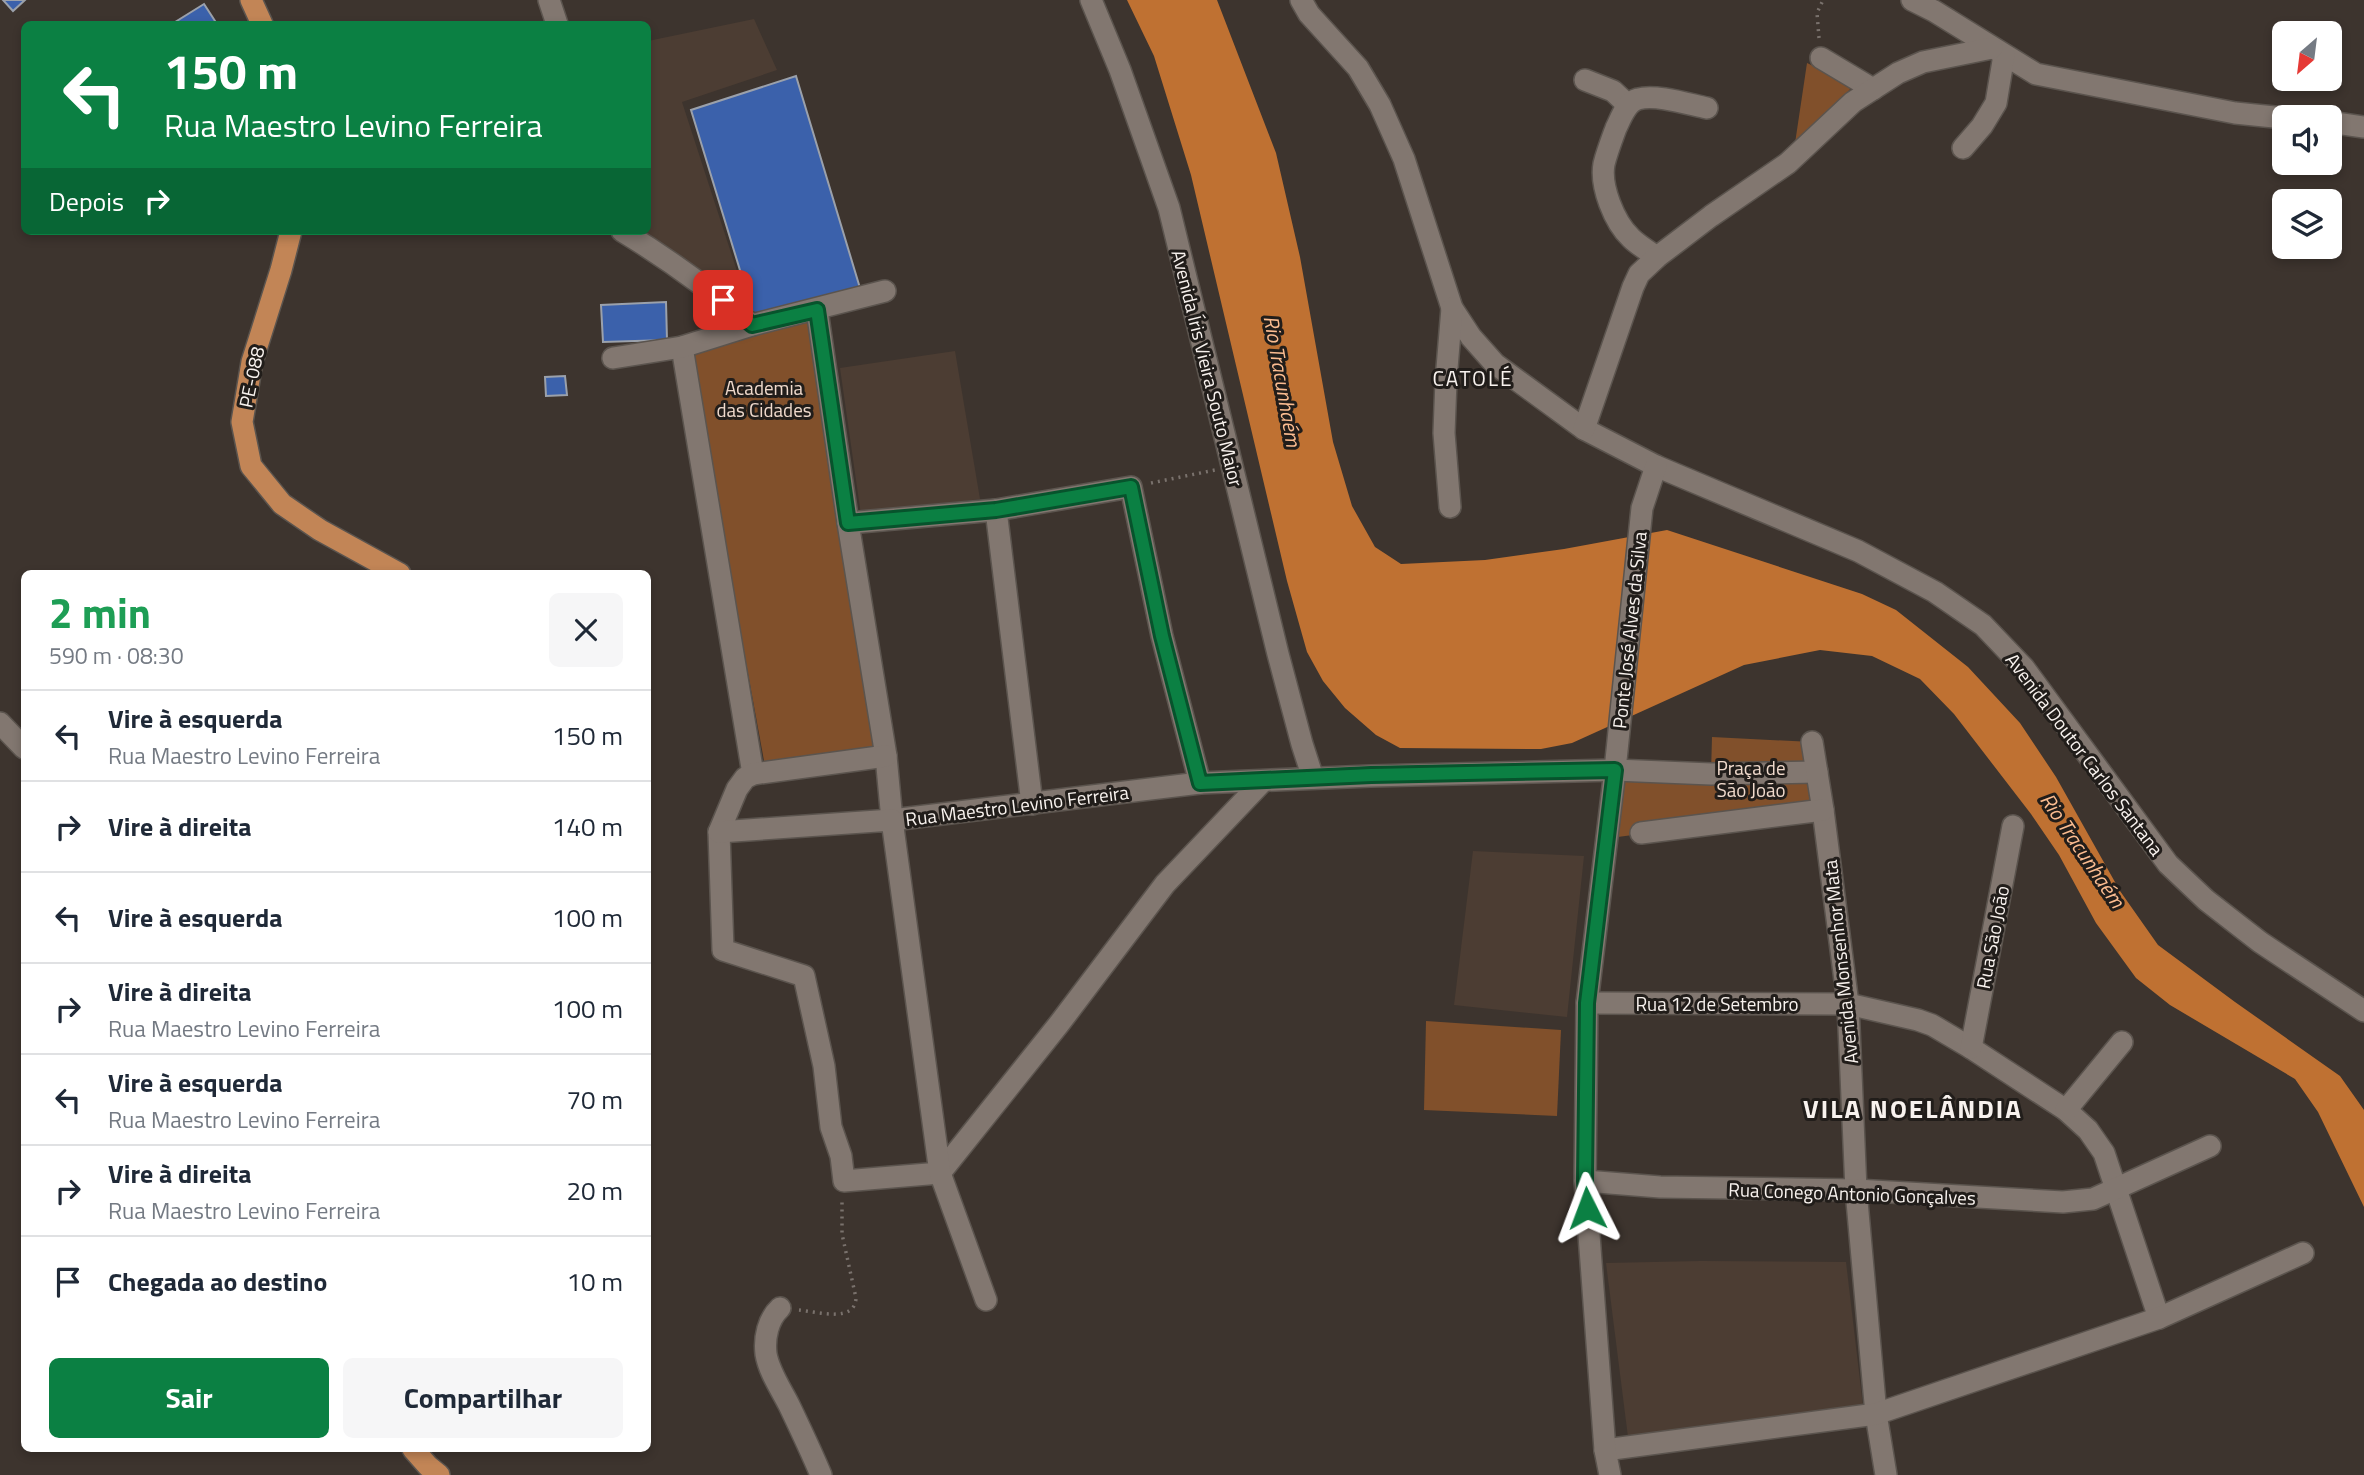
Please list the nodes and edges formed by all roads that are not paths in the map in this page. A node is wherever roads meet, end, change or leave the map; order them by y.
1 (251, 0) edge
2 (548, 0) edge
3 (1091, 0) edge
4 (1301, 0) edge
5 (1912, 0) edge
6 (261, 21) edge
7 (556, 21) edge
8 (1998, 51) junction
9 (1821, 58) road end
10 (1585, 79) dead end
11 (1873, 89) junction
12 (1628, 105) junction
13 (1707, 108) dead end
14 (2272, 117) edge
15 (2342, 124) edge
16 (2364, 127) edge
17 (1963, 148) dead end
18 (290, 235) edge
19 (629, 235) edge
20 (1657, 257) junction
21 (885, 291) dead end
22 (1452, 308) junction
23 (817, 310) junction
24 (752, 325) junction
25 (682, 347) junction
26 (613, 358) dead end
27 (1584, 429) junction
28 (1656, 466) junction
29 (1450, 507) dead end
30 (996, 510) junction
31 (848, 523) junction
32 (393, 570) edge
33 (0, 723) edge
34 (1812, 742) dead end
35 (21, 745) edge
36 (886, 756) junction
37 (1616, 761) junction
38 (1817, 772) junction
39 (753, 774) junction
40 (1313, 778) junction
41 (1263, 781) junction
42 (1200, 783) junction
43 (1032, 804) junction
44 (1824, 810) junction
45 (892, 820) junction
46 (2013, 826) dead end
47 (719, 832) junction
48 (1641, 833) dead end
49 (1587, 1003) junction
50 (1848, 1004) junction
51 (2364, 1011) edge
52 (2122, 1042) dead end
53 (1971, 1048) junction
54 (2066, 1110) junction
55 (2210, 1146) dead end
56 (940, 1173) junction
57 (1585, 1181) junction
58 (2118, 1189) junction
59 (1856, 1190) junction
60 (2303, 1253) dead end
61 (986, 1300) dead end
62 (780, 1308) road end
63 (2159, 1318) junction
64 (1876, 1414) junction
65 (1605, 1450) junction
66 (416, 1452) edge
67 (439, 1475) edge
68 (821, 1475) edge
69 (1610, 1475) edge
70 (1886, 1475) edge

1 - 6 main road
2 - 7 street
3 - 40 street, Avenida Íris Vieira Souto Maior
4 - 22 street
5 - 8 street
8 - 11 street
8 - 14 street
8 - 17 street
9 - 11 street
10 - 12 street
11 - 20 street
12 - 13 street
12 - 20 street
15 - 16 street
18 - 32 main road, PE-088
19 - 24 street
20 - 27 street
21 - 23 street
22 - 27 street, Avenida Doutor Carlos Santana
22 - 29 street
23 - 24 street
23 - 31 street, Rua Maestro Levino Ferreira
24 - 25 street
25 - 26 street
25 - 39 street
27 - 28 street, Avenida Doutor Carlos Santana
28 - 37 street, Ponte José Alves da Silva
28 - 51 street, Avenida Doutor Carlos Santana
30 - 31 street
30 - 42 street
30 - 43 street
31 - 36 street, Rua Maestro Levino Ferreira
33 - 35 street
34 - 38 street, Avenida Monsenhor Mata
36 - 39 street
36 - 45 street, Rua Maestro Levino Ferreira
37 - 38 street, Rua Maestro Levino Ferreira
37 - 40 street, Rua Maestro Levino Ferreira
37 - 49 street, Ponte José Alves da Silva
38 - 44 street, Avenida Monsenhor Mata
39 - 47 street
40 - 41 street, Rua Maestro Levino Ferreira
41 - 42 street, Rua Maestro Levino Ferreira
41 - 56 street
42 - 43 street, Rua Maestro Levino Ferreira
43 - 45 street, Rua Maestro Levino Ferreira
44 - 48 street
44 - 50 street, Avenida Monsenhor Mata
45 - 47 street
45 - 56 street
46 - 53 street, Rua São João
47 - 56 street
49 - 50 street, Rua 12 de Setembro
49 - 57 street, Ponte José Alves da Silva
50 - 53 street, Rua 12 de Setembro
50 - 59 street, Avenida Monsenhor Mata
52 - 54 street
53 - 54 street, Rua 12 de Setembro
54 - 58 street, Rua 12 de Setembro
55 - 58 street, Rua Conego Antonio Gonçalves
56 - 61 street
57 - 59 street, Rua Conego Antonio Gonçalves
57 - 65 street, Ponte José Alves da Silva
58 - 59 street, Rua Conego Antonio Gonçalves
58 - 63 street, Rua 12 de Setembro
59 - 64 street, Avenida Monsenhor Mata
60 - 63 street
62 - 68 street
63 - 64 street
64 - 65 street
64 - 70 street, Avenida Monsenhor Mata
65 - 69 street, Ponte José Alves da Silva
66 - 67 main road

